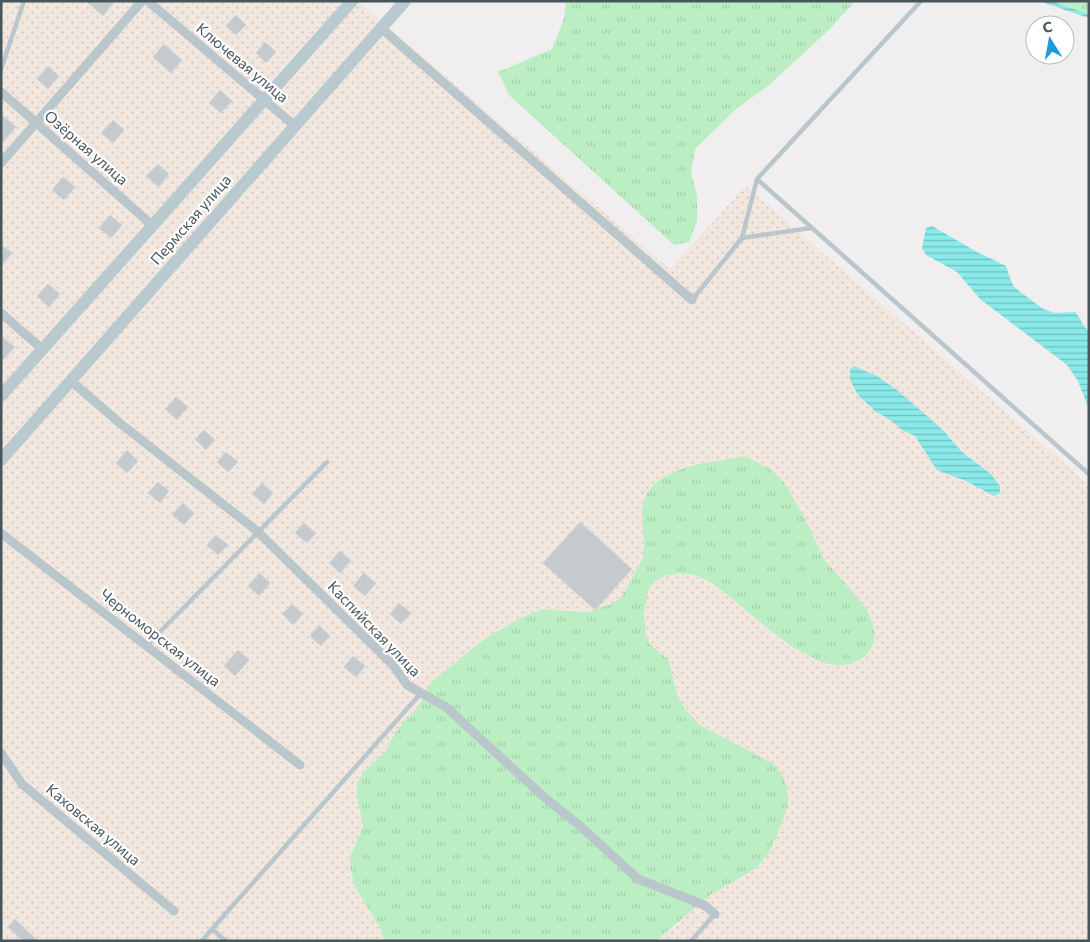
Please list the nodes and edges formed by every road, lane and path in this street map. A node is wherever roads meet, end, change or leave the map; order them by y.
1 (24, 1) edge
2 (142, 1) edge
3 (148, 1) edge
4 (352, 1) edge
5 (405, 1) edge
6 (921, 1) edge
7 (381, 28) junction
8 (1, 69) edge
9 (1, 92) edge
10 (264, 99) junction
11 (36, 123) junction
12 (295, 126) junction
13 (1, 163) edge
14 (756, 180) junction
15 (152, 225) junction
16 (811, 228) junction
17 (742, 238) junction
18 (692, 300) joint
19 (1, 313) edge
20 (42, 349) junction
21 (71, 381) junction
22 (1, 396) edge
23 (1, 460) edge
24 (327, 462) dead end
25 (1089, 474) edge
26 (257, 531) junction
27 (1, 533) edge
28 (147, 645) junction
29 (420, 693) junction
30 (1, 753) edge
31 (300, 765) dead end
32 (174, 911) dead end
33 (715, 914) joint
34 (212, 929) junction
35 (202, 941) edge
36 (226, 941) edge
37 (691, 941) edge

1 - 8 lane
2 - 11 street
3 - 10 street, Ключевая улица
4 - 10 street
5 - 7 street, Пермская улица
6 - 14 lane
7 - 12 street, Пермская улица
7 - 18 street
9 - 11 street, Озёрная улица
10 - 12 street, Ключевая улица
10 - 15 street
11 - 13 street
11 - 15 street, Озёрная улица
12 - 21 street, Пермская улица
14 - 16 lane
14 - 17 lane
15 - 20 street
16 - 17 lane
16 - 25 lane
17 - 18 lane
19 - 20 street
20 - 22 street
21 - 23 street, Пермская улица
21 - 26 street, Каспийская улица
24 - 26 lane
26 - 28 lane
26 - 29 street, Каспийская улица
27 - 28 street, Черноморская улица
28 - 31 street, Черноморская улица
29 - 33 street, Каспийская улица
29 - 34 lane
30 - 32 street, Каховская улица
33 - 37 lane
34 - 35 lane
34 - 36 lane

